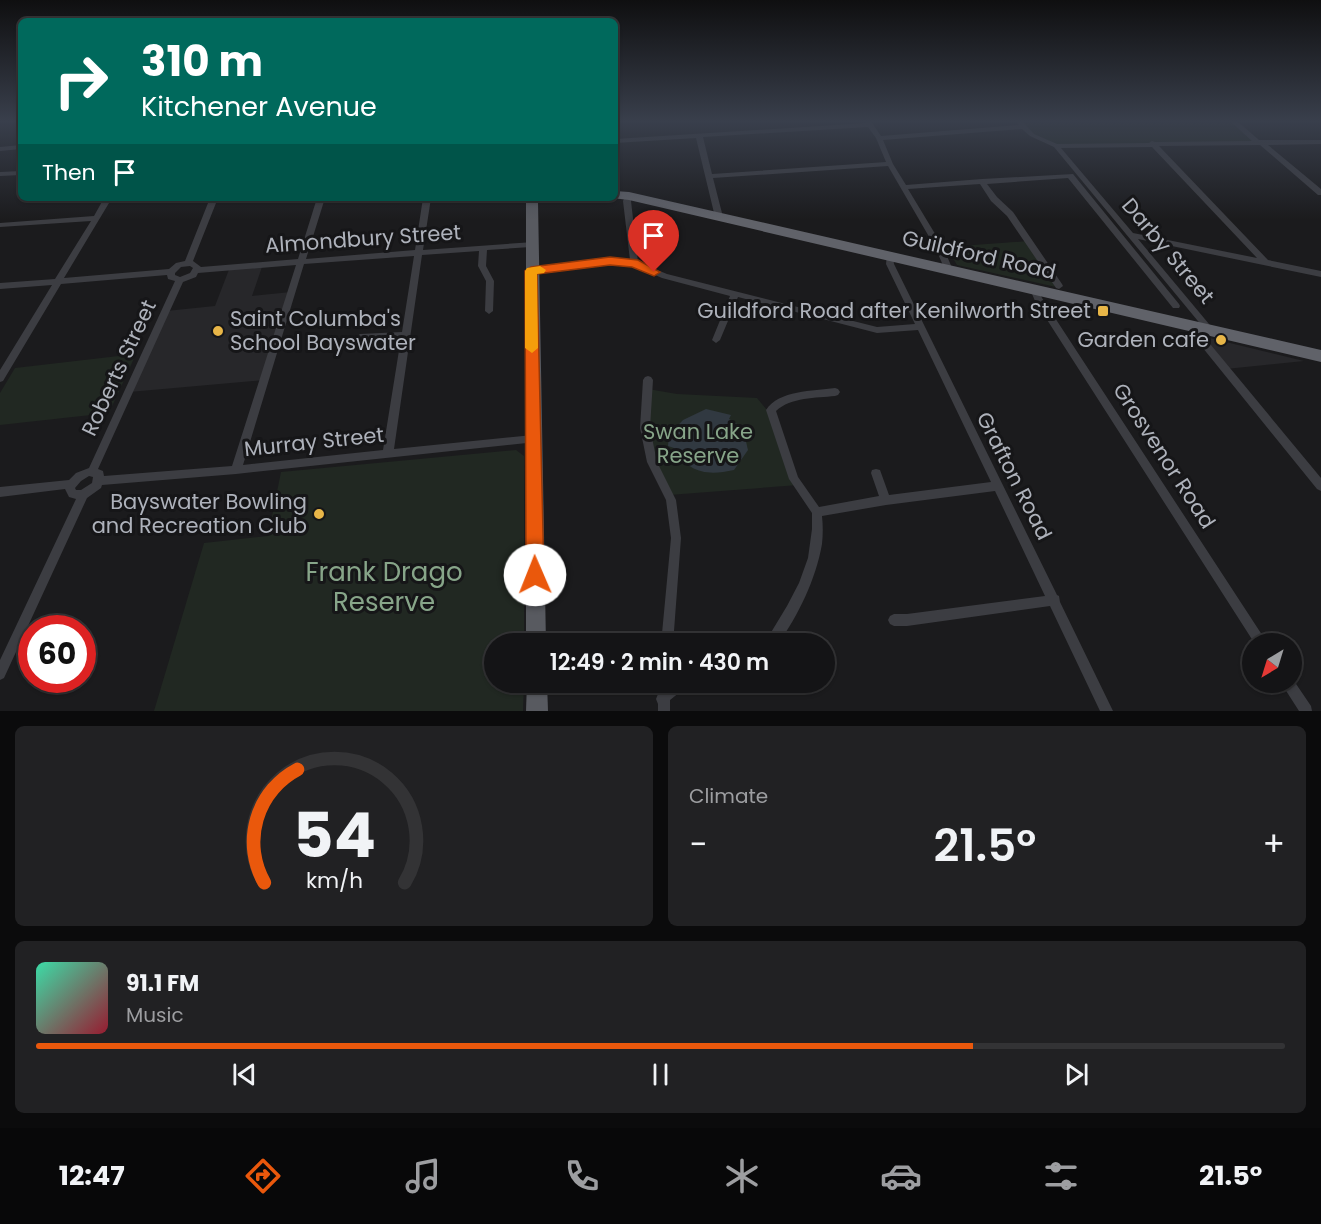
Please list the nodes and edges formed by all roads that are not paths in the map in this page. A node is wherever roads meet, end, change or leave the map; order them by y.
1 (703, 153) edge
2 (885, 153) edge
3 (1062, 153) edge
4 (1162, 153) edge
5 (1273, 153) edge
6 (890, 164) junction
7 (18, 173) edge
8 (0, 174) edge
9 (709, 176) junction
10 (982, 181) junction
11 (905, 187) junction
12 (1321, 193) edge
13 (622, 195) edge
14 (1086, 195) junction
15 (1098, 195) junction
16 (106, 201) edge
17 (213, 201) edge
18 (320, 201) edge
19 (427, 201) edge
20 (532, 201) edge
21 (719, 217) junction
22 (96, 218) junction
23 (0, 225) edge
24 (1132, 235) junction
25 (531, 244) junction
26 (483, 248) junction
27 (418, 253) junction
28 (890, 256) junction
29 (301, 261) junction
30 (188, 263) junction
31 (634, 263) junction
32 (1266, 263) junction
33 (197, 270) junction
34 (949, 270) junction
35 (531, 271) junction
36 (171, 272) junction
37 (1321, 274) edge
38 (180, 280) junction
39 (58, 281) junction
40 (0, 286) edge
41 (1059, 286) dead end
42 (1034, 289) junction
43 (735, 294) junction
44 (1176, 306) dead end
45 (489, 311) dead end
46 (1192, 326) junction
47 (918, 327) junction
48 (1210, 330) junction
49 (406, 335) junction
50 (360, 337) dead end
51 (716, 340) dead end
52 (13, 356) junction
53 (0, 357) edge
54 (1321, 357) edge
55 (0, 378) edge
56 (648, 380) dead end
57 (835, 392) dead end
58 (533, 439) junction
59 (388, 453) junction
60 (236, 470) junction
61 (92, 472) junction
62 (876, 472) dead end
63 (100, 481) junction
64 (71, 484) junction
65 (997, 486) junction
66 (1321, 486) edge
67 (0, 492) edge
68 (82, 495) junction
69 (886, 500) junction
70 (817, 512) junction
71 (1055, 600) junction
72 (894, 620) dead end
73 (536, 633) edge
74 (668, 633) edge
75 (779, 633) edge
76 (1255, 633) edge
77 (0, 674) edge
78 (537, 693) edge
79 (673, 693) edge
80 (1294, 693) edge
81 (663, 705) edge
82 (537, 711) edge
83 (1107, 711) edge
84 (1306, 711) edge

1 - 9 street
2 - 6 street
3 - 15 street, Darby Street
4 - 32 street
5 - 12 street
6 - 9 street
6 - 11 street
7 - 8 street
9 - 21 street
10 - 11 street
10 - 14 street, Darby Street
10 - 41 street
11 - 34 street
13 - 21 highway, Guildford Road
13 - 31 street
14 - 15 street, Darby Street
14 - 44 street, Darby Street
15 - 24 street, Darby Street
16 - 22 street
17 - 30 street
18 - 29 street
19 - 27 street
20 - 25 main road
21 - 28 highway, Guildford Road
22 - 23 street
22 - 39 street
24 - 32 street
24 - 48 street, Darby Street
25 - 26 street, Almondbury Street
25 - 35 main road
26 - 27 street, Almondbury Street
26 - 45 street
27 - 29 street, Almondbury Street
27 - 49 street
28 - 34 highway, Guildford Road
28 - 47 street, Grafton Road
29 - 33 street, Almondbury Street
29 - 60 street
30 - 33 street
30 - 36 street
31 - 35 street
31 - 43 street
32 - 37 street
33 - 38 street
34 - 42 highway, Guildford Road
35 - 58 main road
36 - 38 street
36 - 39 street
38 - 61 street, Roberts Street
39 - 40 street
39 - 52 street
42 - 46 highway, Guildford Road
42 - 76 street, Grosvenor Road
43 - 47 street
43 - 51 street
46 - 48 highway, Guildford Road
46 - 66 street
47 - 65 street, Grafton Road
48 - 54 highway, Guildford Road
49 - 50 street
49 - 59 street
52 - 53 street
52 - 55 street
56 - 74 street
57 - 70 street
58 - 59 street, Murray Street
58 - 73 main road
59 - 60 street, Murray Street
60 - 63 street, Murray Street
61 - 63 street
61 - 64 street
62 - 69 street
63 - 68 street
64 - 67 street
64 - 68 street
65 - 69 street
65 - 71 street, Grafton Road
68 - 77 street
69 - 70 street
70 - 75 street
71 - 72 street
71 - 83 street, Grafton Road
78 - 82 main road
79 - 81 street
80 - 84 street

